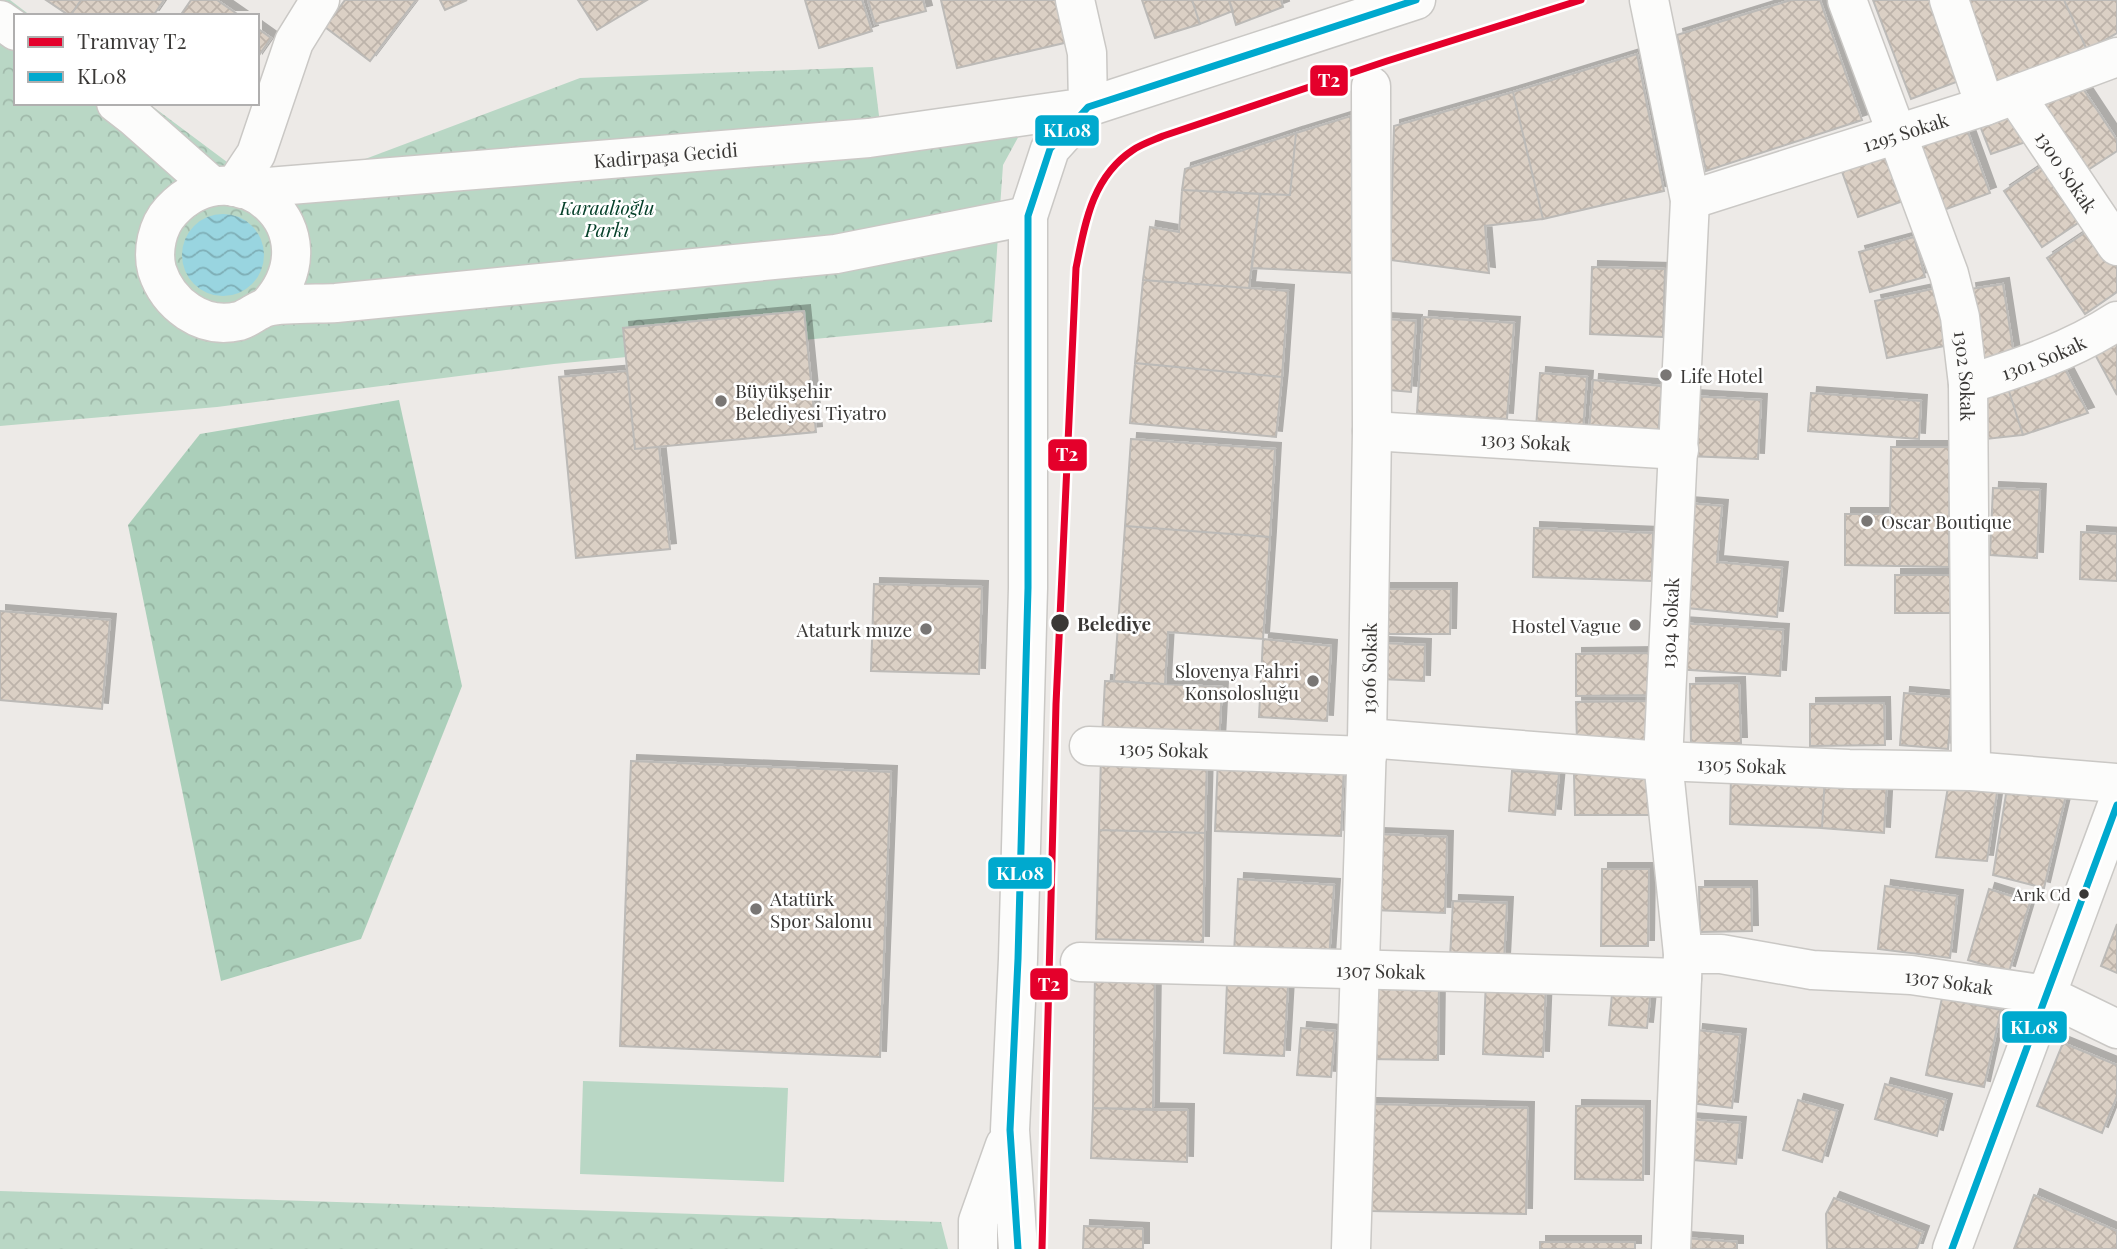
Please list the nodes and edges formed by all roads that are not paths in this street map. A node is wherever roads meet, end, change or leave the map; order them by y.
1 (320, 0) edge
2 (1075, 0) edge
3 (1416, 0) edge
4 (1649, 0) edge
5 (1847, 0) edge
6 (1950, 4) edge
7 (2117, 58) edge
8 (1371, 86) dead end
9 (2000, 101) junction
10 (119, 105) edge
11 (1088, 107) junction
12 (1896, 133) junction
13 (230, 187) junction
14 (1690, 200) junction
15 (1028, 216) junction
16 (2117, 246) edge
17 (267, 307) junction
18 (2117, 321) edge
19 (1968, 384) junction
20 (1372, 431) junction
21 (1679, 450) junction
22 (1089, 746) dead end
23 (1367, 747) junction
24 (1663, 761) junction
25 (1971, 771) junction
26 (2117, 783) edge
27 (2117, 804) edge
28 (1080, 962) dead end
29 (1682, 966) junction
30 (1361, 970) junction
31 (2047, 995) junction
32 (2117, 1029) edge
33 (1010, 1130) junction
34 (978, 1249) edge
35 (1018, 1249) edge
36 (1351, 1249) edge
37 (1671, 1249) edge
38 (1952, 1249) edge

1 - 13 street
2 - 11 street
3 - 11 street, Kadirpaşa Gecidi
4 - 14 street, 1304 Sokak
5 - 12 street, 1302 Sokak
6 - 9 street, 1300 Sokak
7 - 9 street, 1295 Sokak
8 - 20 street, 1306 Sokak
9 - 12 street, 1295 Sokak
9 - 16 street, 1300 Sokak
10 - 13 street
11 - 13 street, Kadirpaşa Gecidi
11 - 15 street
12 - 14 street, 1295 Sokak
12 - 19 street, 1302 Sokak
13 - 17 street
13 - 17 street
14 - 21 street, 1304 Sokak
15 - 17 street
15 - 33 street
18 - 19 street, 1301 Sokak
19 - 25 street, 1302 Sokak
20 - 21 street, 1303 Sokak
20 - 23 street, 1306 Sokak
21 - 24 street, 1304 Sokak
22 - 23 street, 1305 Sokak
23 - 24 street, 1305 Sokak
23 - 30 street, 1306 Sokak
24 - 25 street, 1305 Sokak
24 - 29 street, 1304 Sokak
25 - 26 street, 1305 Sokak
27 - 31 street
28 - 30 street, 1307 Sokak
29 - 30 street, 1307 Sokak
29 - 31 street, 1307 Sokak
29 - 37 street, 1304 Sokak
30 - 36 street, 1306 Sokak
31 - 32 street, 1307 Sokak
31 - 38 street
33 - 34 street
33 - 35 street

